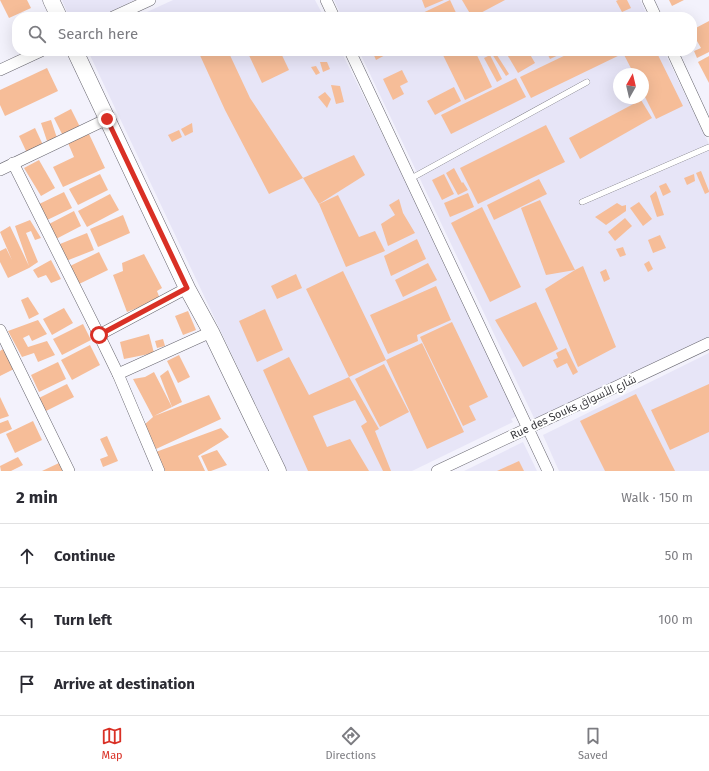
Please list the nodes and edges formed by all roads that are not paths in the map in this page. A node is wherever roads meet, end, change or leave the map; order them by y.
1 (51, 0) edge
2 (150, 0) edge
3 (326, 0) edge
4 (648, 0) edge
5 (57, 12) edge
6 (125, 12) edge
7 (332, 12) edge
8 (654, 12) edge
9 (30, 56) edge
10 (77, 56) edge
11 (352, 56) edge
12 (674, 56) edge
13 (0, 70) edge
14 (588, 82) dead end
15 (107, 119) junction
16 (709, 131) edge
17 (709, 147) edge
18 (13, 163) junction
19 (0, 170) edge
20 (410, 179) junction
21 (582, 202) dead end
22 (187, 288) junction
23 (0, 330) edge
24 (211, 332) junction
25 (99, 335) junction
26 (709, 343) edge
27 (118, 374) junction
28 (528, 428) junction
29 (69, 471) edge
30 (159, 471) edge
31 (278, 471) edge
32 (437, 471) edge
33 (548, 471) edge

1 - 5 main road
2 - 6 street
3 - 7 street
4 - 8 street
9 - 13 street
10 - 15 main road
11 - 20 street
12 - 16 street
14 - 20 lane
15 - 18 street
15 - 22 main road
17 - 21 lane
18 - 19 street
18 - 25 street
20 - 28 street
22 - 24 main road
22 - 25 street
23 - 29 street
24 - 27 street
24 - 31 main road
25 - 27 street
26 - 28 street, Rue des Souks شارع الأسواق
27 - 30 street
28 - 32 street, Rue des Souks شارع الأسواق
28 - 33 street

